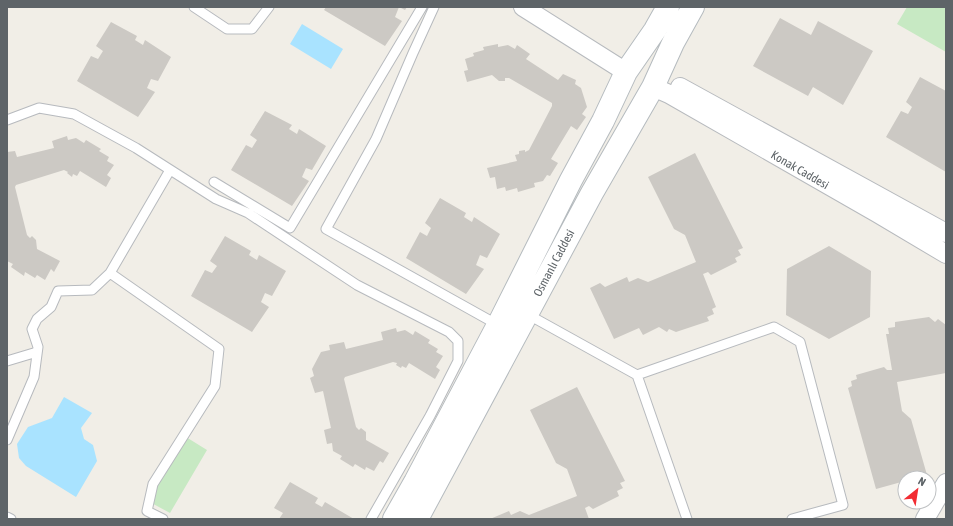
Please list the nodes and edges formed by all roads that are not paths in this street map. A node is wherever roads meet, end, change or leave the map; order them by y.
1 (194, 7) edge
2 (269, 7) edge
3 (422, 7) edge
4 (434, 7) edge
5 (523, 7) edge
6 (668, 7) edge
7 (693, 7) edge
8 (627, 72) junction
9 (656, 81) junction
10 (7, 120) edge
11 (170, 170) junction
12 (214, 182) dead end
13 (946, 234) edge
14 (946, 254) edge
15 (110, 273) junction
16 (527, 314) junction
17 (498, 325) junction
18 (37, 352) junction
19 (7, 361) edge
20 (637, 375) junction
21 (7, 440) edge
22 (946, 483) edge
23 (7, 517) edge
24 (11, 519) edge
25 (162, 519) edge
26 (371, 519) edge
27 (394, 519) edge
28 (417, 519) edge
29 (686, 519) edge
30 (792, 519) edge
31 (925, 519) edge

1 - 2 lane
3 - 12 lane
4 - 17 lane
5 - 8 street
6 - 8 main road, Osmanlı Caddesi
7 - 9 main road, Osmanlı Caddesi
8 - 9 main road
8 - 9 main road
8 - 17 main road, Osmanlı Caddesi
9 - 13 street, Konak Caddesi
9 - 14 street, Konak Caddesi
9 - 16 main road, Osmanlı Caddesi
10 - 11 lane
11 - 15 lane
11 - 26 lane
15 - 18 lane
15 - 25 lane
16 - 20 lane
16 - 28 main road, Osmanlı Caddesi
17 - 27 main road, Osmanlı Caddesi
18 - 19 lane
18 - 21 lane
20 - 29 lane
20 - 30 lane
22 - 31 street
23 - 24 lane

